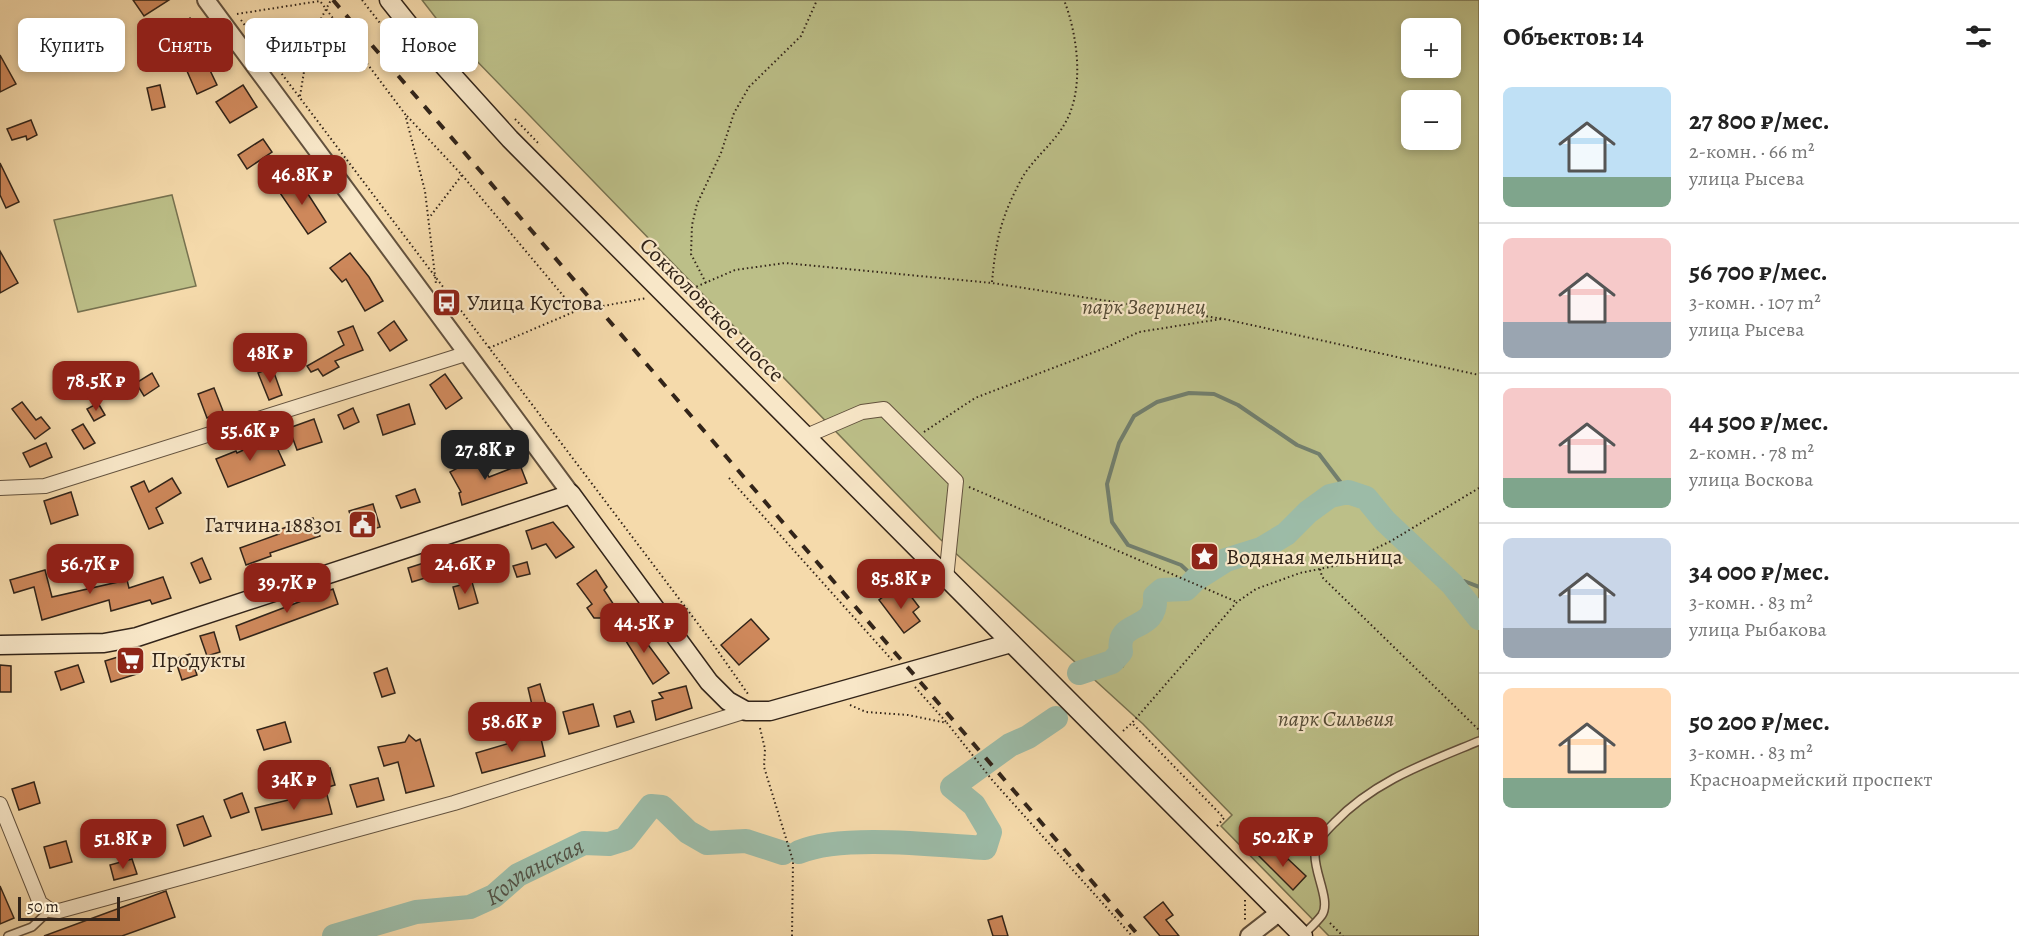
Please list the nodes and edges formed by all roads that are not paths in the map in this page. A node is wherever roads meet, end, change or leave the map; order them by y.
1 (206, 0) edge
2 (389, 0) edge
3 (465, 354) junction
4 (804, 437) junction
5 (0, 488) edge
6 (571, 494) junction
7 (946, 579) junction
8 (1011, 643) junction
9 (0, 645) edge
10 (724, 710) junction
11 (1479, 741) edge
12 (0, 804) edge
13 (50, 910) junction
14 (1280, 912) junction
15 (1246, 931) edge
16 (8, 936) edge
17 (1303, 936) edge

1 - 3 street
2 - 4 main road, Сокколовское шоссе
3 - 5 street
3 - 6 street
4 - 7 main road, Сокколовское шоссе
4 - 7 street
6 - 9 main road
6 - 10 main road
7 - 8 main road, Сокколовское шоссе
8 - 10 main road
8 - 14 main road, Сокколовское шоссе
10 - 13 street
11 - 17 lane
12 - 13 street
13 - 16 lane
14 - 15 street
14 - 17 main road, Сокколовское шоссе

